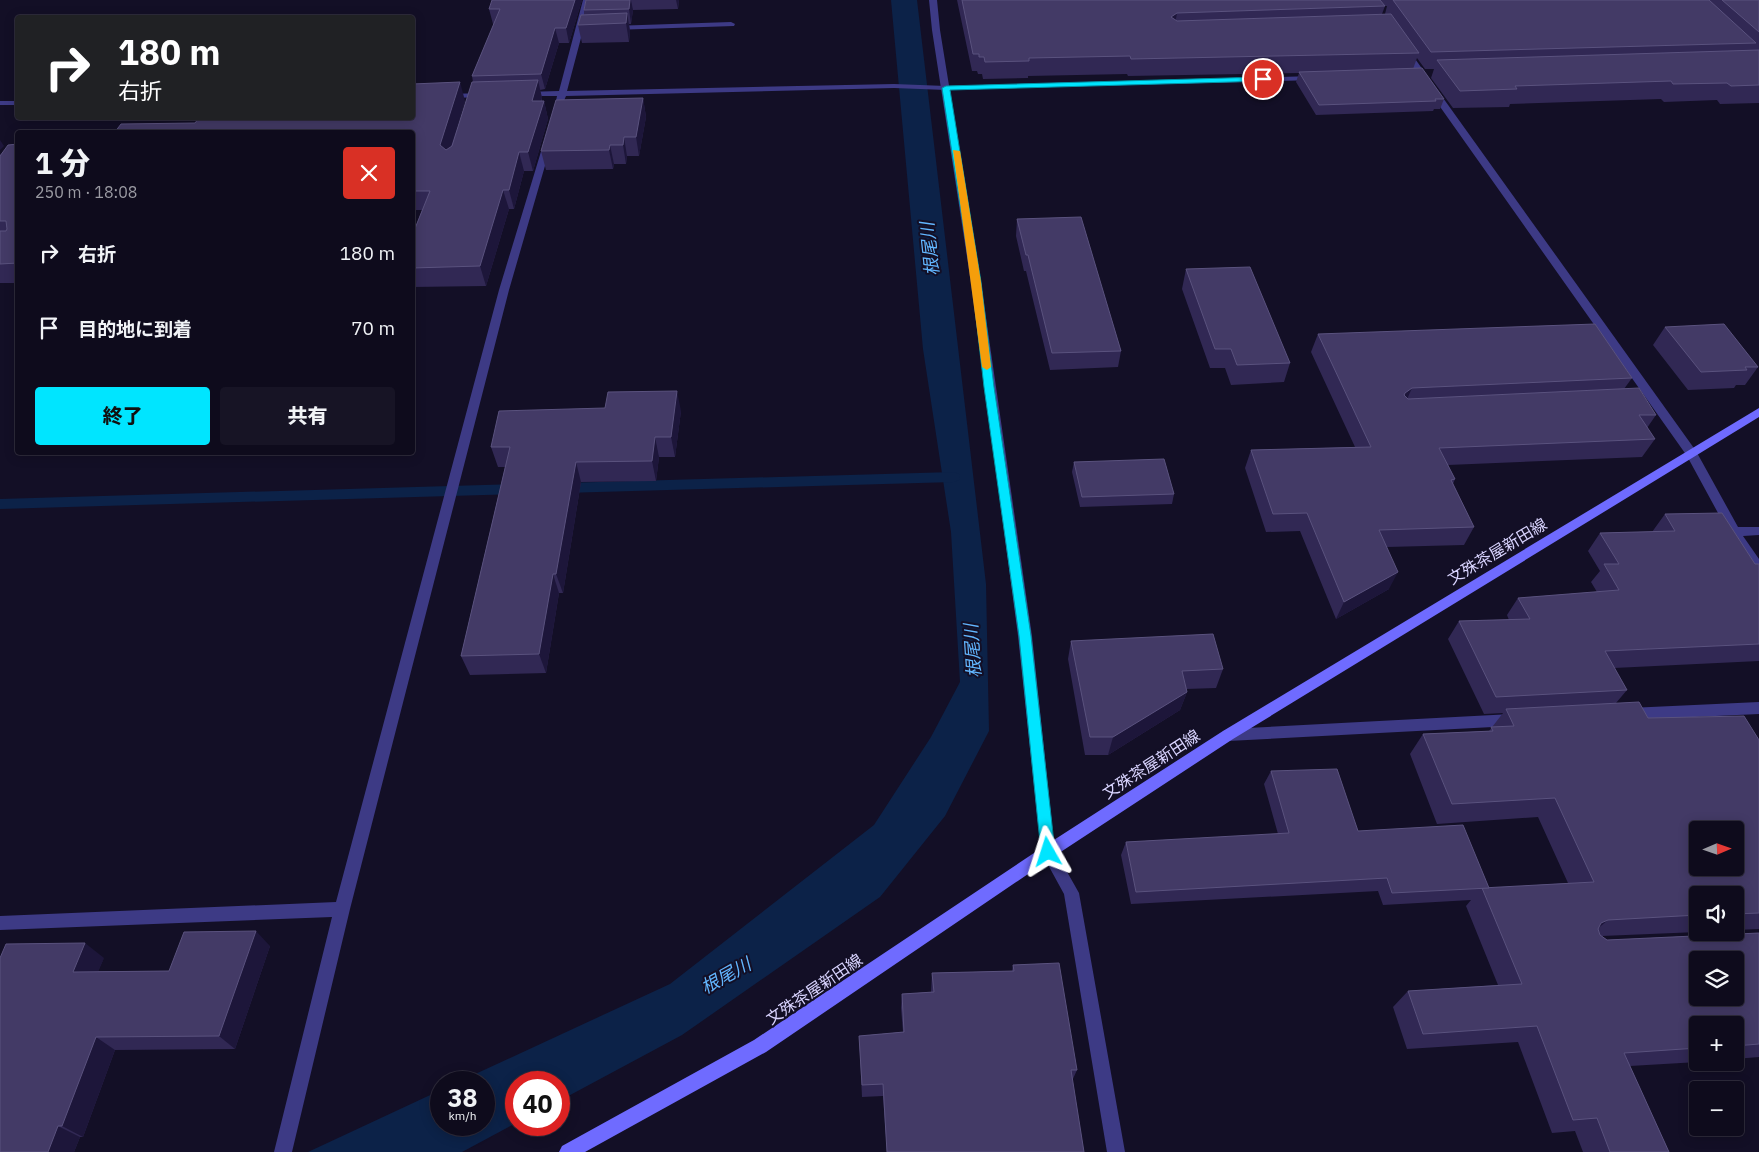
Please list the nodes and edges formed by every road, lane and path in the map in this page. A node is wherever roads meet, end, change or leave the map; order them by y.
1 (587, 0) edge
2 (933, 0) edge
3 (731, 24) dead end
4 (599, 28) edge
5 (1400, 43) edge
6 (1323, 78) edge
7 (946, 88) junction
8 (562, 94) junction
9 (493, 95) edge
10 (513, 95) edge
11 (415, 97) edge
12 (0, 103) edge
13 (15, 103) edge
14 (557, 112) edge
15 (551, 131) edge
16 (1759, 412) edge
17 (1692, 454) junction
18 (1759, 531) edge
19 (1734, 532) junction
20 (1759, 570) edge
21 (1759, 708) edge
22 (1611, 715) edge
23 (1523, 720) edge
24 (1228, 735) junction
25 (1048, 852) junction
26 (342, 909) junction
27 (0, 924) edge
28 (283, 1152) edge
29 (568, 1152) edge
30 (1116, 1152) edge

1 - 8 street
2 - 7 street
3 - 4 street
5 - 17 street
6 - 7 street
7 - 8 street
7 - 25 street
8 - 10 street
8 - 14 street
9 - 11 street
12 - 13 street
15 - 26 street
16 - 17 main road, 文殊茶屋新田線
17 - 19 street
17 - 24 main road, 文殊茶屋新田線
18 - 19 street
19 - 20 street
21 - 22 street
23 - 24 street
24 - 25 main road, 文殊茶屋新田線
25 - 29 main road, 文殊茶屋新田線
25 - 30 street
26 - 27 street
26 - 28 street

